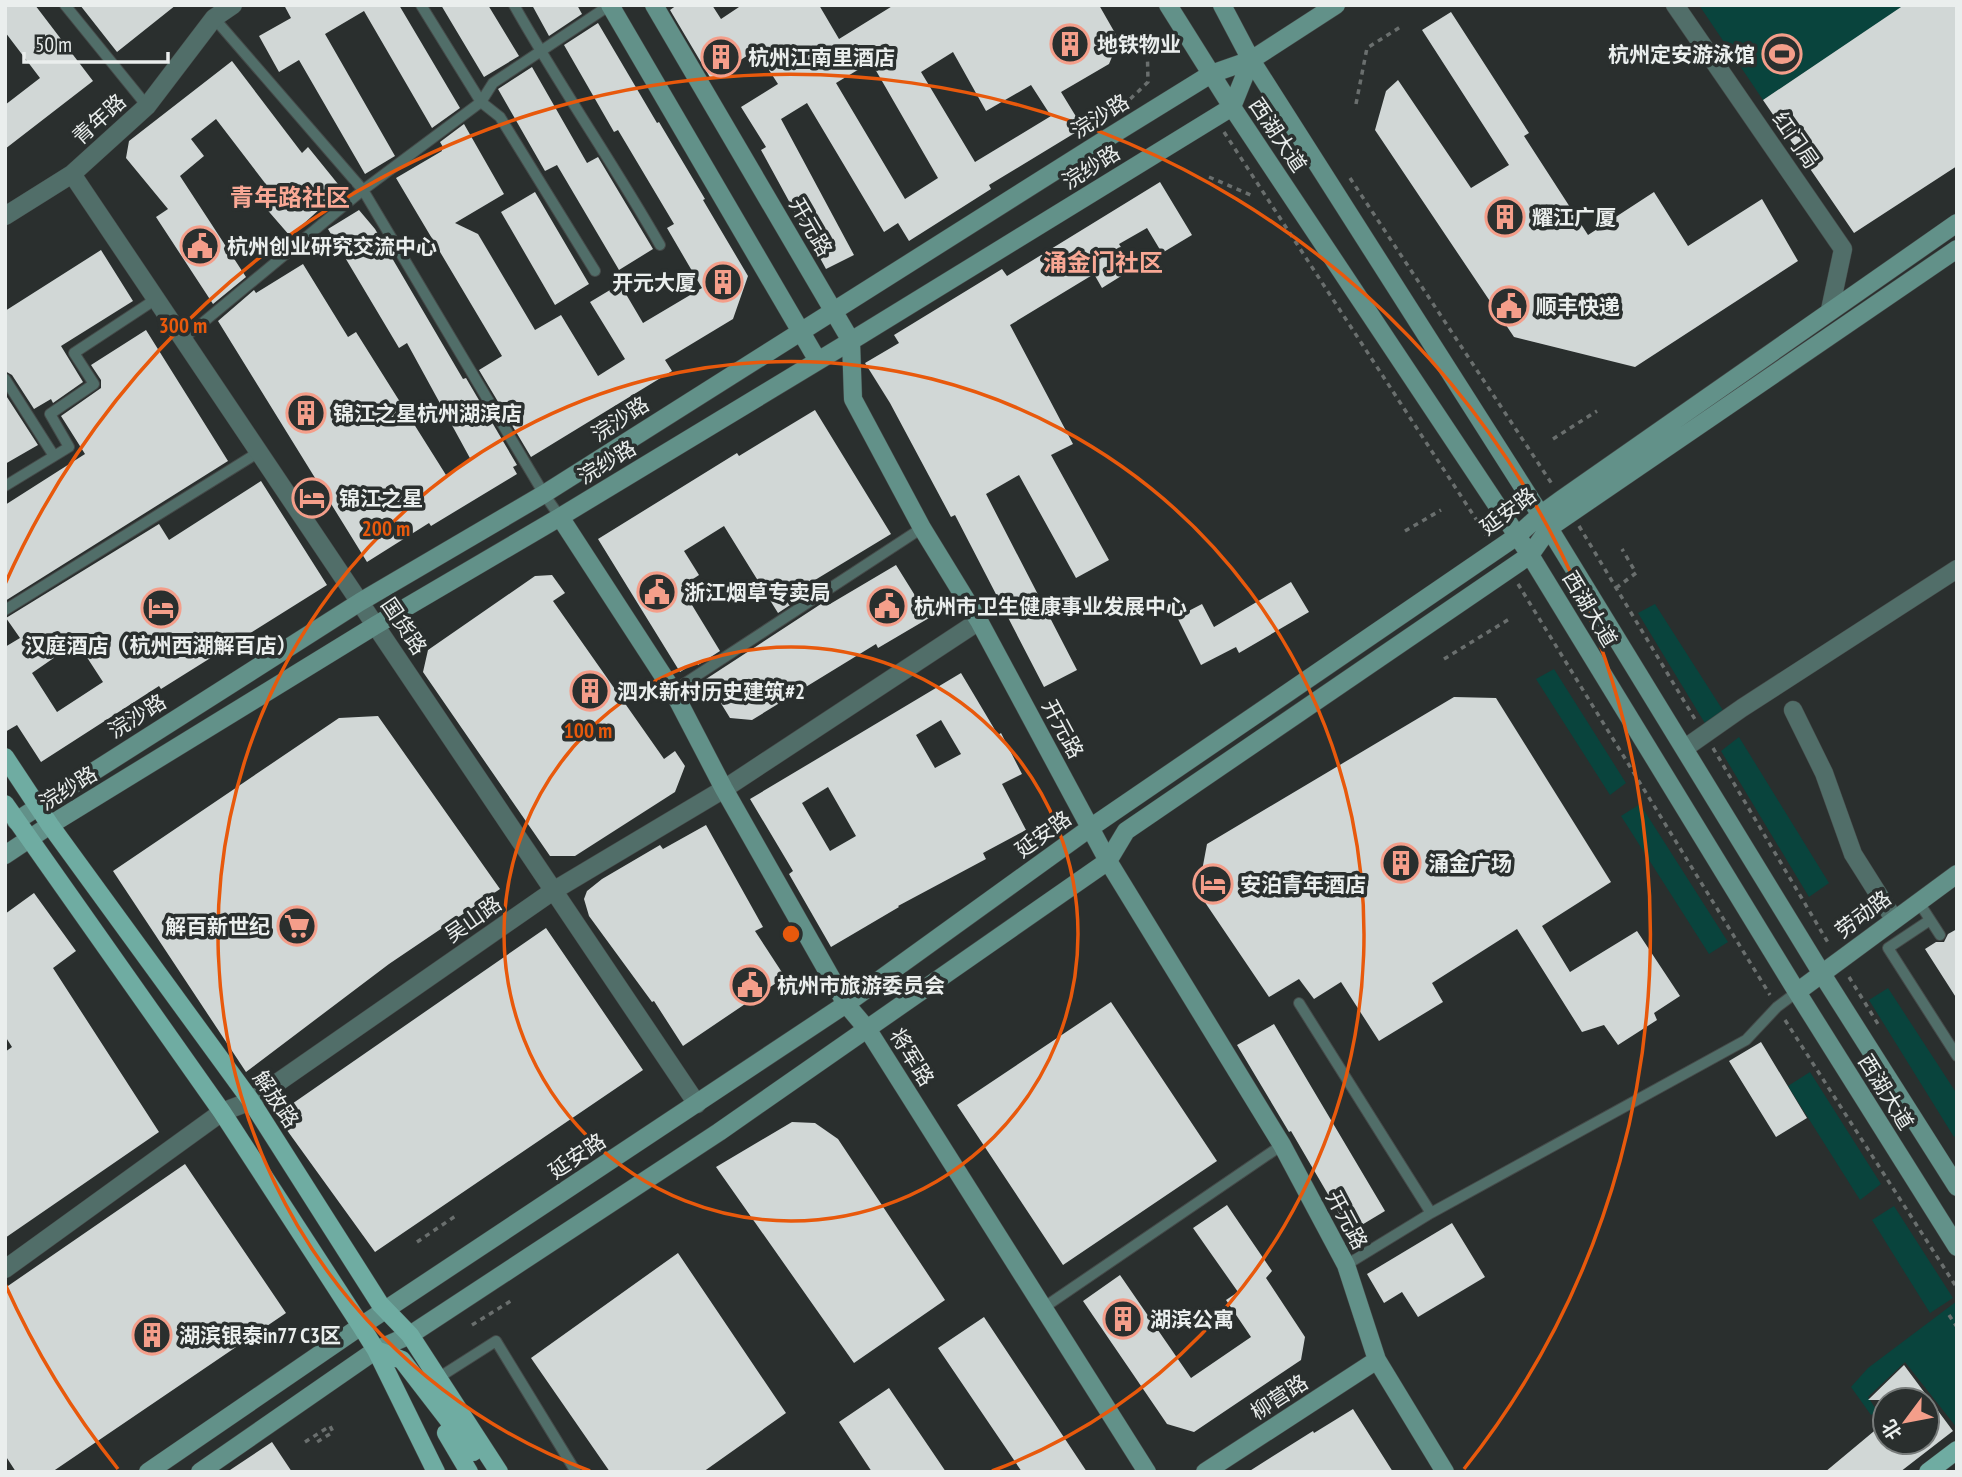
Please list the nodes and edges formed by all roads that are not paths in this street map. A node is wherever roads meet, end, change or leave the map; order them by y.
1 (65, 5) edge
2 (233, 5) edge
3 (421, 5) edge
4 (514, 5) edge
5 (610, 5) edge
6 (1168, 5) edge
7 (1222, 5) edge
8 (1336, 5) edge
9 (1675, 5) edge
10 (658, 7) edge
11 (214, 18) junction
12 (541, 52) junction
13 (1251, 60) junction
14 (1211, 74) junction
15 (481, 102) junction
16 (147, 106) junction
17 (1232, 107) junction
18 (72, 174) junction
19 (363, 190) junction
20 (5, 216) edge
21 (1957, 223) edge
22 (660, 245) dead end
23 (1956, 251) edge
24 (595, 271) dead end
25 (156, 299) junction
26 (833, 310) junction
27 (1830, 310) junction
28 (800, 332) junction
29 (183, 339) junction
30 (851, 341) junction
31 (818, 361) junction
32 (5, 379) edge
33 (259, 452) junction
34 (54, 456) junction
35 (5, 486) edge
36 (544, 494) junction
37 (1567, 506) junction
38 (560, 517) junction
39 (1544, 522) junction
40 (922, 527) junction
41 (1517, 536) junction
42 (1530, 555) junction
43 (1957, 569) edge
44 (360, 602) junction
45 (5, 610) edge
46 (979, 621) junction
47 (376, 625) junction
48 (673, 691) junction
49 (1793, 710) dead end
50 (1685, 748) junction
51 (5, 757) edge
52 (724, 789) junction
53 (5, 804) edge
54 (36, 806) junction
55 (11, 825) edge
56 (50, 825) junction
57 (1090, 828) junction
58 (30, 839) junction
59 (5, 855) edge
60 (1108, 861) junction
61 (1957, 874) edge
62 (552, 891) junction
63 (1918, 901) junction
64 (1894, 919) junction
65 (1930, 920) junction
66 (1940, 935) dead end
67 (1822, 974) junction
68 (1797, 992) junction
69 (1299, 1003) dead end
70 (846, 1004) junction
71 (868, 1030) junction
72 (1957, 1056) edge
73 (251, 1101) junction
74 (697, 1104) junction
75 (222, 1112) junction
76 (1282, 1145) junction
77 (1957, 1187) edge
78 (1431, 1213) junction
79 (1957, 1247) edge
80 (1346, 1265) junction
81 (5, 1269) edge
82 (1043, 1308) junction
83 (384, 1311) junction
84 (362, 1326) junction
85 (410, 1335) junction
86 (376, 1350) junction
87 (1377, 1360) junction
88 (438, 1378) junction
89 (1957, 1450) edge
90 (148, 1472) edge
91 (200, 1472) edge
92 (436, 1472) edge
93 (469, 1472) edge
94 (485, 1472) edge
95 (499, 1472) edge
96 (576, 1472) edge
97 (1147, 1472) edge
98 (1205, 1472) edge
99 (1445, 1472) edge
100 (1928, 1472) edge

1 - 16 lane
2 - 11 street, 青年路
3 - 15 lane
4 - 12 lane
5 - 12 lane
5 - 28 main road
6 - 14 main road, 西湖大道
7 - 13 main road, 西湖大道
8 - 13 main road, 浣沙路
9 - 27 street, 红门局
10 - 26 main road, 开元路
11 - 16 street, 青年路
11 - 19 lane
12 - 15 lane
12 - 22 lane
13 - 14 main road, 浣沙路
13 - 17 main road
13 - 39 main road, 西湖大道
14 - 17 main road, 西湖大道
14 - 26 main road, 浣沙路
15 - 19 lane
15 - 24 lane
16 - 18 street, 青年路
17 - 30 main road, 浣纱路
17 - 41 main road, 西湖大道
18 - 20 street, 青年路
18 - 25 street, 国货路
19 - 29 lane
19 - 36 lane
21 - 27 main road, 延安路
23 - 37 main road, 延安路
25 - 29 street, 国货路
25 - 34 lane
26 - 28 main road, 浣沙路
26 - 30 main road, 开元路
27 - 37 main road, 延安路
28 - 31 main road
28 - 36 main road, 浣沙路
29 - 33 street, 国货路
30 - 31 main road, 浣纱路
30 - 40 main road, 开元路
31 - 38 main road, 浣纱路
32 - 34 lane
33 - 44 street, 国货路
33 - 45 lane
34 - 35 lane
36 - 38 lane
36 - 44 main road, 浣沙路
37 - 39 main road, 延安路
38 - 47 main road, 浣纱路
38 - 48 main road, 将军路
39 - 41 main road, 延安路
39 - 42 main road, 延安路
39 - 50 main road, 西湖大道
40 - 46 main road, 开元路
40 - 48 lane
41 - 42 main road, 西湖大道
41 - 57 main road, 延安路
42 - 60 main road, 延安路
42 - 68 main road, 西湖大道
43 - 50 street
44 - 47 street, 国货路
44 - 54 main road, 浣沙路
46 - 52 street, 吴山路
46 - 57 main road, 开元路
47 - 56 main road, 浣纱路
47 - 62 street, 国货路
48 - 52 main road, 将军路
49 - 64 street
50 - 67 main road, 西湖大道
51 - 54 main road, 解放路
52 - 62 street, 吴山路
52 - 70 main road, 将军路
53 - 55 main road
54 - 55 main road, 浣沙路
54 - 56 main road, 解放路
55 - 58 main road
56 - 58 main road, 浣纱路
56 - 73 main road, 解放路
57 - 60 main road, 开元路
57 - 70 main road, 延安路
58 - 59 main road, 浣纱路
58 - 75 main road
60 - 71 main road, 延安路
60 - 76 main road, 开元路
61 - 63 main road, 劳动路
62 - 73 street, 吴山路
62 - 74 street, 国货路
63 - 64 main road, 劳动路
63 - 65 lane
64 - 67 main road, 劳动路
65 - 66 lane
65 - 72 lane
67 - 68 main road, 劳动路
67 - 77 main road, 西湖大道
68 - 78 lane
68 - 79 main road, 西湖大道
69 - 78 lane
70 - 71 main road, 将军路
70 - 74 main road, 延安路
71 - 82 main road, 将军路
71 - 85 main road, 延安路
73 - 75 street, 吴山路
73 - 83 main road, 解放路
74 - 83 main road, 延安路
75 - 81 street, 吴山路
75 - 84 main road
76 - 80 main road, 开元路
76 - 82 lane
78 - 80 lane
80 - 87 main road, 开元路
82 - 97 main road, 将军路
83 - 84 main road, 延安路
83 - 85 main road, 解放路
84 - 86 main road
84 - 90 main road, 延安路
85 - 86 main road, 延安路
85 - 88 main road, 解放路
86 - 91 main road, 延安路
86 - 92 main road
86 - 93 main road
86 - 94 main road
87 - 98 main road, 柳营路
87 - 99 main road, 开元路
88 - 95 main road, 解放路
88 - 96 lane
89 - 100 main road

